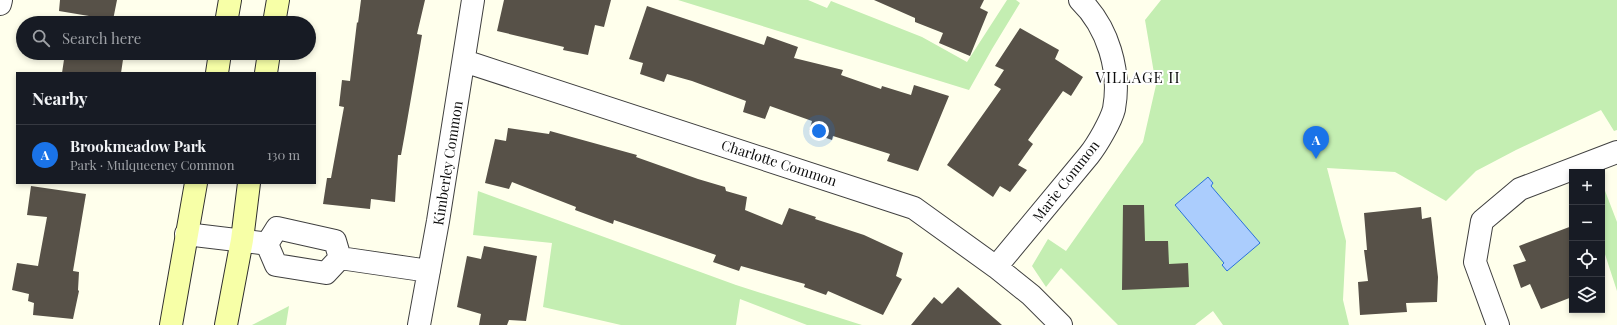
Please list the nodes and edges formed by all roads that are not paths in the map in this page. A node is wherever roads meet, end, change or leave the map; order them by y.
1 (1, 0) edge
2 (230, 0) edge
3 (278, 0) edge
4 (473, 0) edge
5 (1080, 0) edge
6 (0, 4) edge
7 (227, 16) edge
8 (275, 16) edge
9 (219, 60) edge
10 (269, 60) edge
11 (464, 61) junction
12 (217, 72) edge
13 (266, 72) edge
14 (1617, 152) edge
15 (196, 184) edge
16 (250, 184) edge
17 (186, 234) junction
18 (242, 240) junction
19 (267, 244) junction
20 (340, 258) junction
21 (996, 267) junction
22 (429, 271) junction
23 (171, 325) edge
24 (226, 325) edge
25 (419, 325) edge
26 (1061, 325) edge
27 (1498, 325) edge

1 - 6 street
2 - 7 main road
3 - 8 main road
4 - 11 street, Kimberley Common
5 - 21 street, Marie Common
9 - 12 main road
10 - 13 main road
11 - 21 street, Charlotte Common
11 - 22 street, Kimberley Common
14 - 27 street
15 - 17 main road
16 - 18 main road
17 - 18 street
17 - 23 main road
18 - 19 street
18 - 24 main road
19 - 20 street
19 - 20 street
20 - 22 street
21 - 26 street, Charlotte Common
22 - 25 street, Kimberley Common

